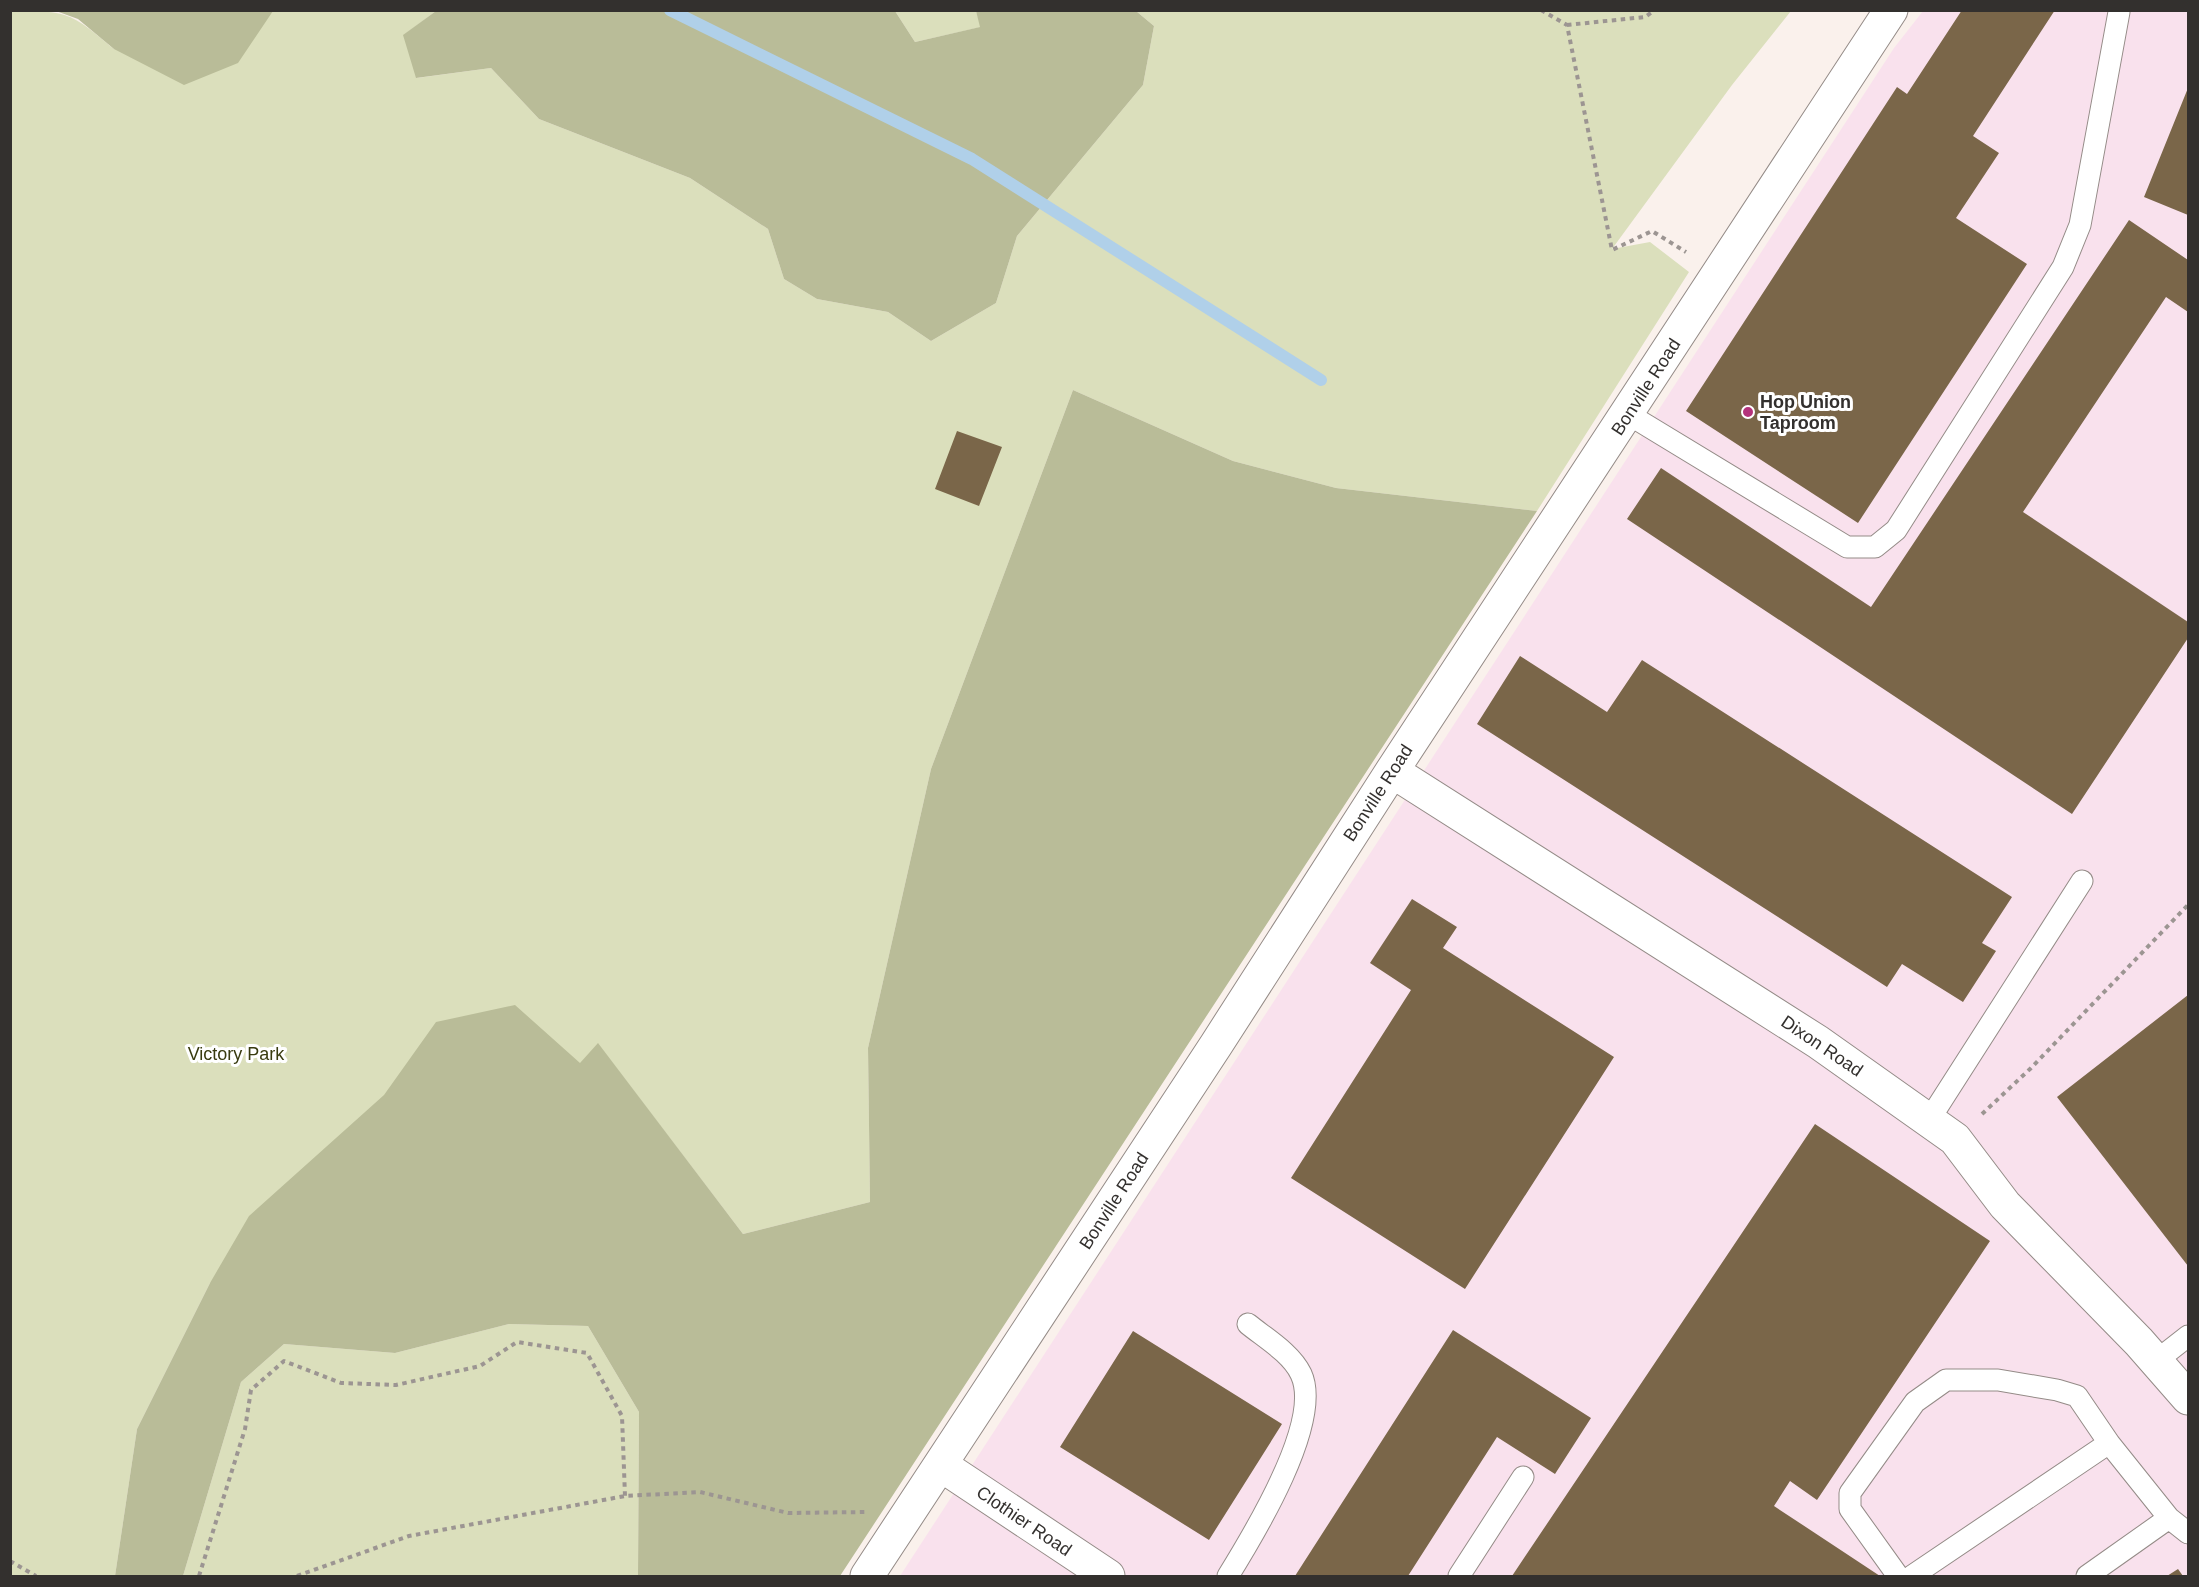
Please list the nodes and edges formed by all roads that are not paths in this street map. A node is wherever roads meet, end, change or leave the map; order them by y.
1 (1891, 10) edge
2 (2119, 12) dead end
3 (1628, 414) junction
4 (1392, 771) junction
5 (2082, 881) dead end
6 (1929, 1120) junction
7 (1248, 1324) dead end
8 (2188, 1336) edge
9 (2156, 1361) junction
10 (2188, 1398) edge
11 (2109, 1443) junction
12 (941, 1466) junction
13 (1523, 1477) dead end
14 (2169, 1518) junction
15 (2188, 1533) edge
16 (867, 1576) edge
17 (1108, 1576) edge
18 (1228, 1576) edge
19 (1459, 1576) edge
20 (1898, 1576) edge
21 (1912, 1576) edge
22 (2087, 1576) edge

1 - 3 street, Bonville Road
2 - 3 lane
3 - 4 street, Bonville Road
4 - 6 street, Dixon Road
4 - 12 street, Bonville Road
5 - 6 lane
6 - 9 street, Dixon Road
7 - 18 lane
8 - 9 lane
9 - 10 street, Dixon Road
11 - 14 lane
11 - 20 lane
11 - 21 lane
12 - 16 street, Bonville Road
12 - 17 street, Clothier Road
13 - 19 lane
14 - 15 lane
14 - 22 lane

